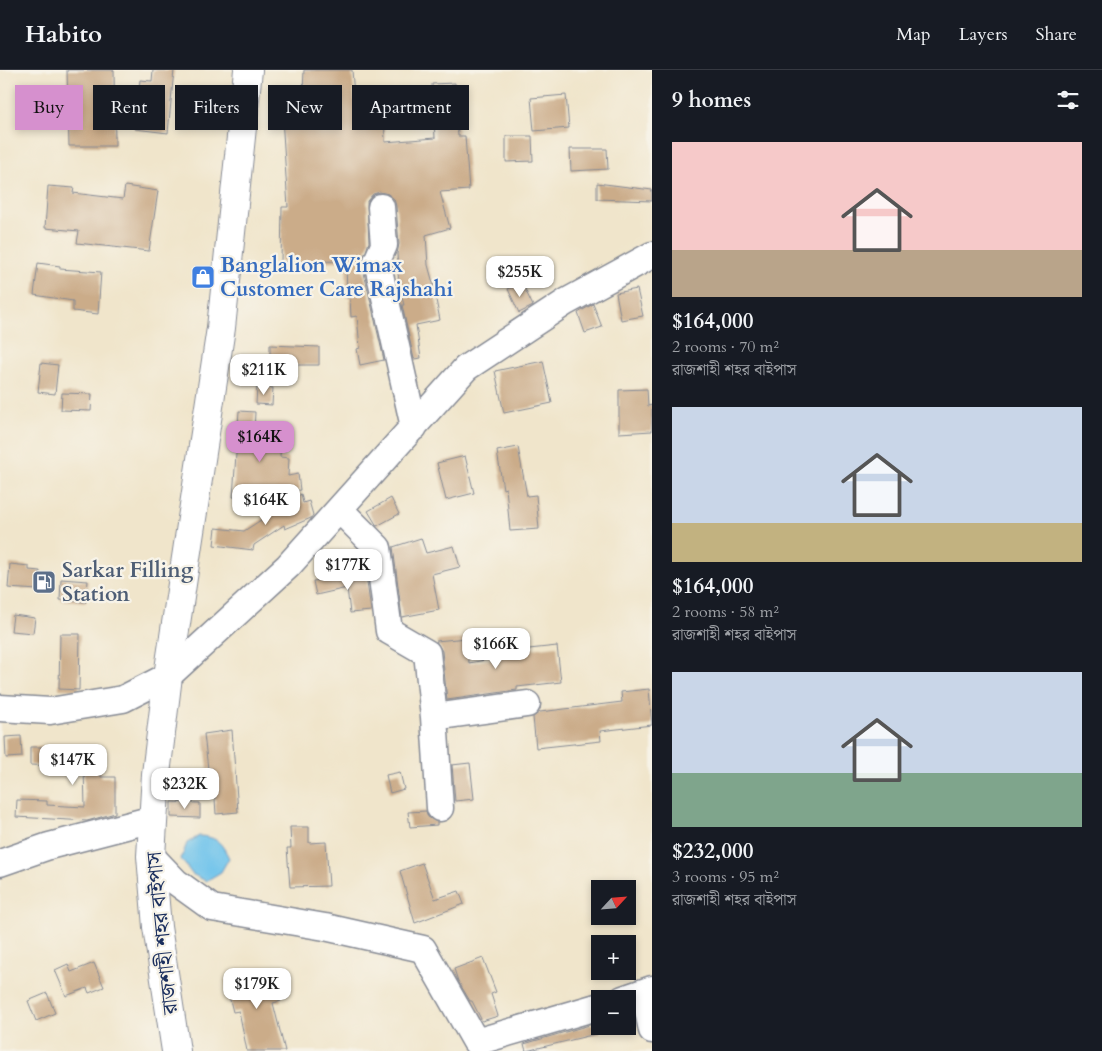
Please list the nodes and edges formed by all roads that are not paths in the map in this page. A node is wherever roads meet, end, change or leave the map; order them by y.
1 (248, 70) edge
2 (381, 207) dead end
3 (652, 255) edge
4 (414, 427) junction
5 (340, 510) junction
6 (168, 676) junction
7 (528, 704) dead end
8 (0, 708) edge
9 (434, 717) junction
10 (440, 808) dead end
11 (153, 819) junction
12 (151, 856) junction
13 (0, 863) edge
14 (640, 993) edge
15 (591, 1009) edge
16 (652, 1030) edge
17 (176, 1051) edge

1 - 6 highway, রাজশাহী শহর বাইপাস
2 - 4 street
3 - 4 street
4 - 5 street
5 - 6 street
5 - 9 street
6 - 8 street
6 - 11 highway, রাজশাহী শহর বাইপাস
7 - 9 street
9 - 10 street
11 - 12 highway, রাজশাহী শহর বাইপাস
11 - 13 street
12 - 15 street
12 - 17 highway, রাজশাহী শহর বাইপাস
14 - 16 street

